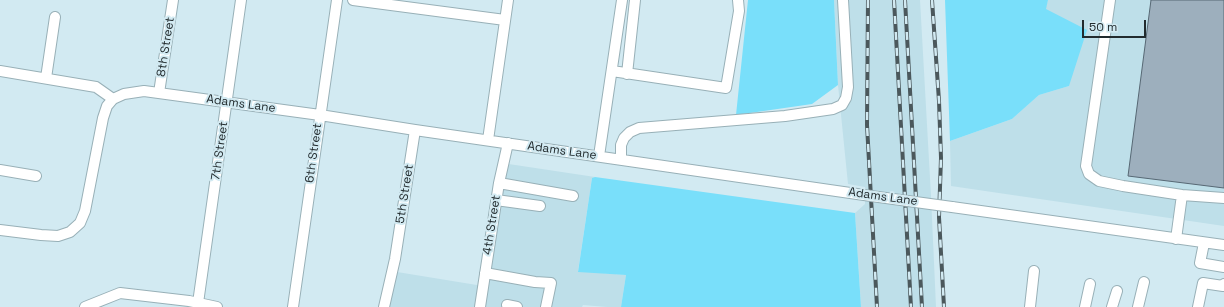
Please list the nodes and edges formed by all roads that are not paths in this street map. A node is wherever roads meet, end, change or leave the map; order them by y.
1 (173, 0) edge
2 (241, 0) edge
3 (337, 0) edge
4 (353, 0) edge
5 (508, 0) edge
6 (622, 0) edge
7 (635, 0) edge
8 (738, 0) edge
9 (843, 0) edge
10 (1110, 0) edge
11 (55, 17) dead end
12 (505, 20) junction
13 (0, 71) edge
14 (612, 71) junction
15 (627, 74) junction
16 (46, 78) junction
17 (158, 93) junction
18 (114, 99) junction
19 (227, 102) junction
20 (320, 115) junction
21 (415, 130) junction
22 (488, 140) junction
23 (508, 143) junction
24 (599, 156) junction
25 (621, 159) junction
26 (0, 170) edge
27 (36, 176) dead end
28 (499, 183) junction
29 (1182, 195) junction
30 (573, 196) dead end
31 (1224, 198) edge
32 (496, 200) junction
33 (540, 206) dead end
34 (0, 230) edge
35 (1176, 239) junction
36 (1204, 243) junction
37 (1224, 246) edge
38 (1224, 267) edge
39 (1034, 271) dead end
40 (485, 273) junction
41 (1144, 282) dead end
42 (1090, 284) dead end
43 (1224, 284) edge
44 (1116, 291) dead end
45 (175, 303) edge
46 (198, 303) junction
47 (85, 307) edge
48 (217, 307) edge
49 (293, 307) edge
50 (384, 307) edge
51 (480, 307) edge
52 (546, 307) edge
53 (1030, 307) edge
54 (1084, 307) edge
55 (1112, 307) edge
56 (1138, 307) edge
57 (1198, 307) edge

1 - 17 street, 8th Street
2 - 19 street, 7th Street
3 - 20 street, 6th Street
4 - 12 street
5 - 12 street
6 - 14 street
7 - 15 street
8 - 15 street
9 - 25 street
10 - 29 street
11 - 16 street
12 - 22 street
13 - 16 street
14 - 15 street
14 - 24 street
16 - 18 street
17 - 18 street, Adams Lane
17 - 19 street, Adams Lane
18 - 34 street
19 - 20 street, Adams Lane
19 - 46 street, 7th Street
20 - 21 street, Adams Lane
20 - 49 street, 6th Street
21 - 22 street, Adams Lane
21 - 50 street, 5th Street
22 - 23 street, Adams Lane
23 - 24 street, Adams Lane
23 - 28 street, 4th Street
24 - 25 street, Adams Lane
25 - 35 street, Adams Lane, bridge
26 - 27 street
28 - 30 street
28 - 32 street, 4th Street
29 - 31 street
29 - 35 street
32 - 33 street
32 - 40 street, 4th Street
35 - 36 street, Adams Lane
36 - 37 street, Adams Lane
36 - 38 street
39 - 53 street
40 - 51 street, 4th Street
40 - 52 street
41 - 56 street
42 - 54 street
43 - 57 street
44 - 55 street
45 - 46 street
45 - 47 street
46 - 48 street

